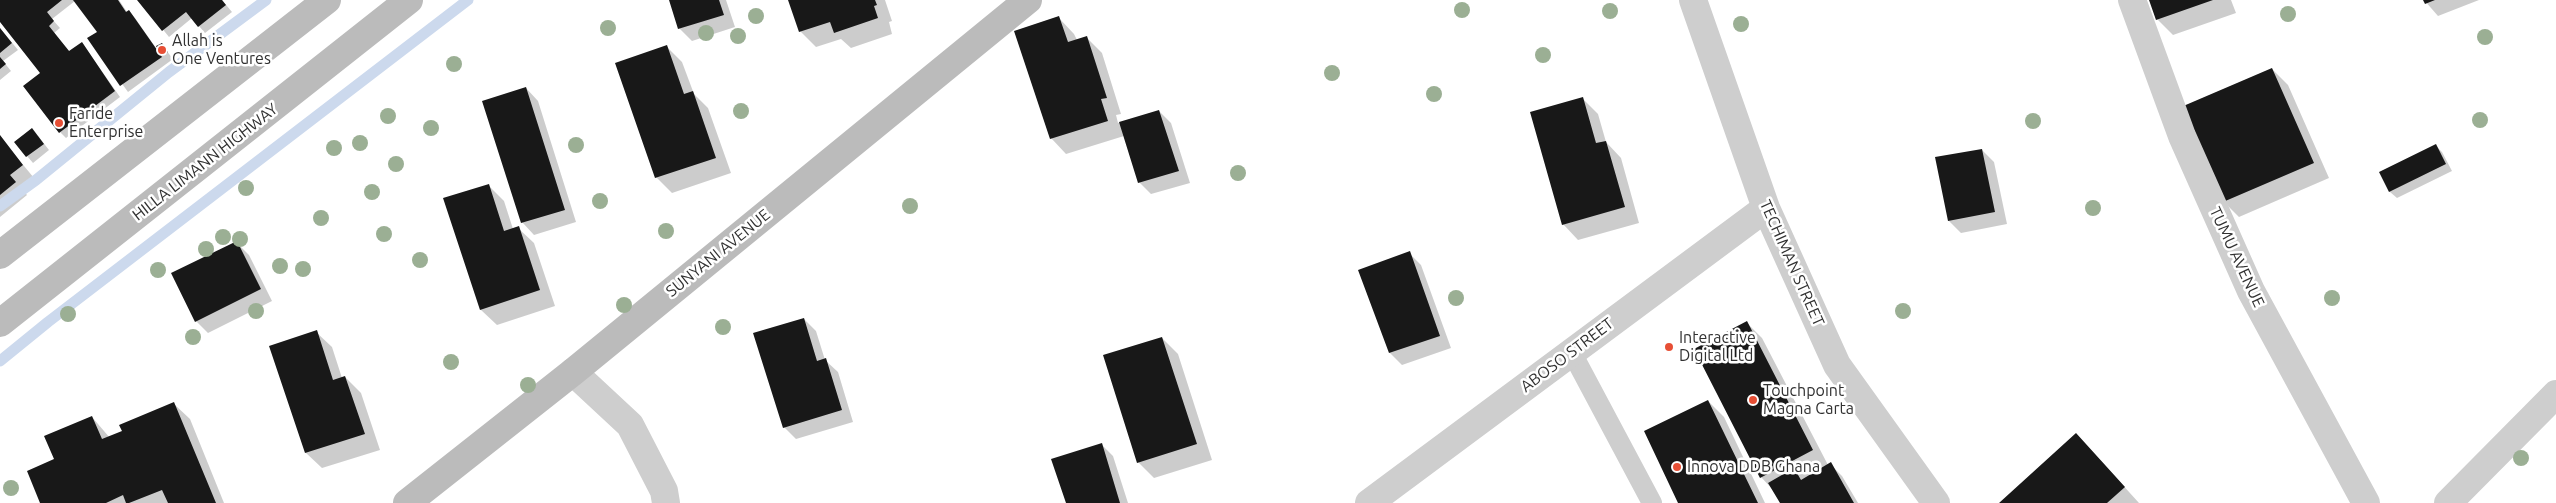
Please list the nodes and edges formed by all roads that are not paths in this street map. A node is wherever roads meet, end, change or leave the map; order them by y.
1 (327, 0) edge
2 (409, 0) edge
3 (1028, 0) edge
4 (1693, 0) edge
5 (2132, 0) edge
6 (1766, 208) junction
7 (0, 255) edge
8 (0, 323) edge
9 (1571, 351) junction
10 (573, 372) junction
11 (2556, 394) edge
12 (407, 503) edge
13 (666, 503) edge
14 (1369, 503) edge
15 (1652, 503) edge
16 (1936, 503) edge
17 (2366, 503) edge
18 (2448, 503) edge

1 - 7 main road
2 - 8 main road, HILLA LIMANN HIGHWAY
3 - 10 main road, SUNYANI AVENUE
4 - 6 street, TECHIMAN STREET
5 - 17 street, TUMU AVENUE
6 - 9 street, ABOSO STREET
6 - 16 street, TECHIMAN STREET
9 - 14 street, ABOSO STREET
9 - 15 lane
10 - 12 main road, SUNYANI AVENUE
10 - 13 street
11 - 18 street

